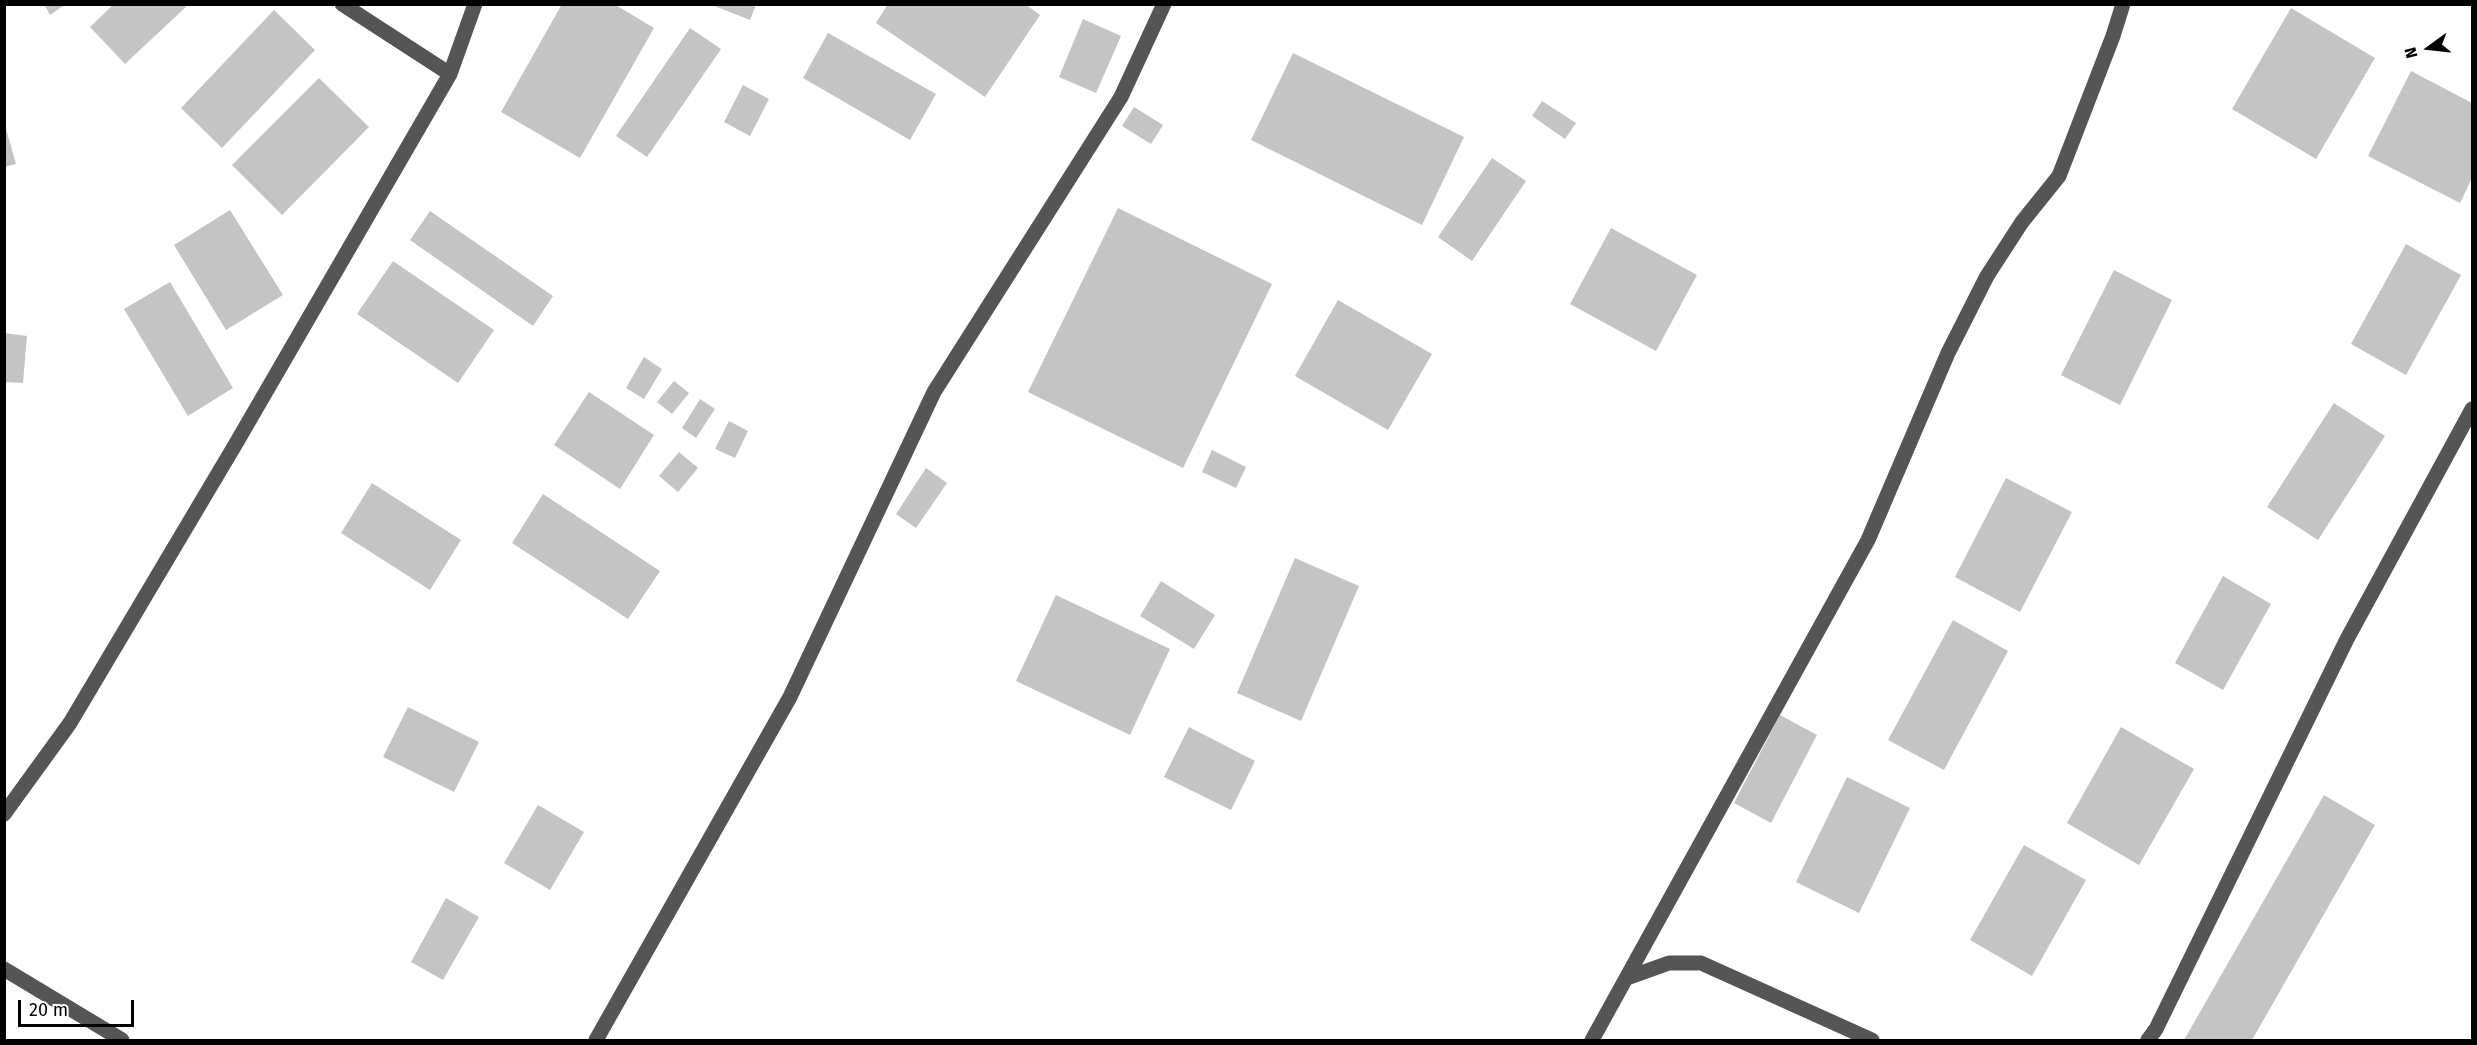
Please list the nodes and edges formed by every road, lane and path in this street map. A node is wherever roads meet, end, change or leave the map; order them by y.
1 (342, 4) edge
2 (475, 4) edge
3 (1164, 4) edge
4 (2123, 4) edge
5 (450, 74) junction
6 (2472, 410) edge
7 (4, 814) edge
8 (4, 969) edge
9 (1627, 978) junction
10 (123, 1041) edge
11 (596, 1041) edge
12 (1592, 1041) edge
13 (1872, 1041) edge
14 (2148, 1041) edge

1 - 5 street
2 - 5 street
3 - 11 street
4 - 9 street
5 - 7 street
6 - 14 street
8 - 10 street
9 - 12 street
9 - 13 street

